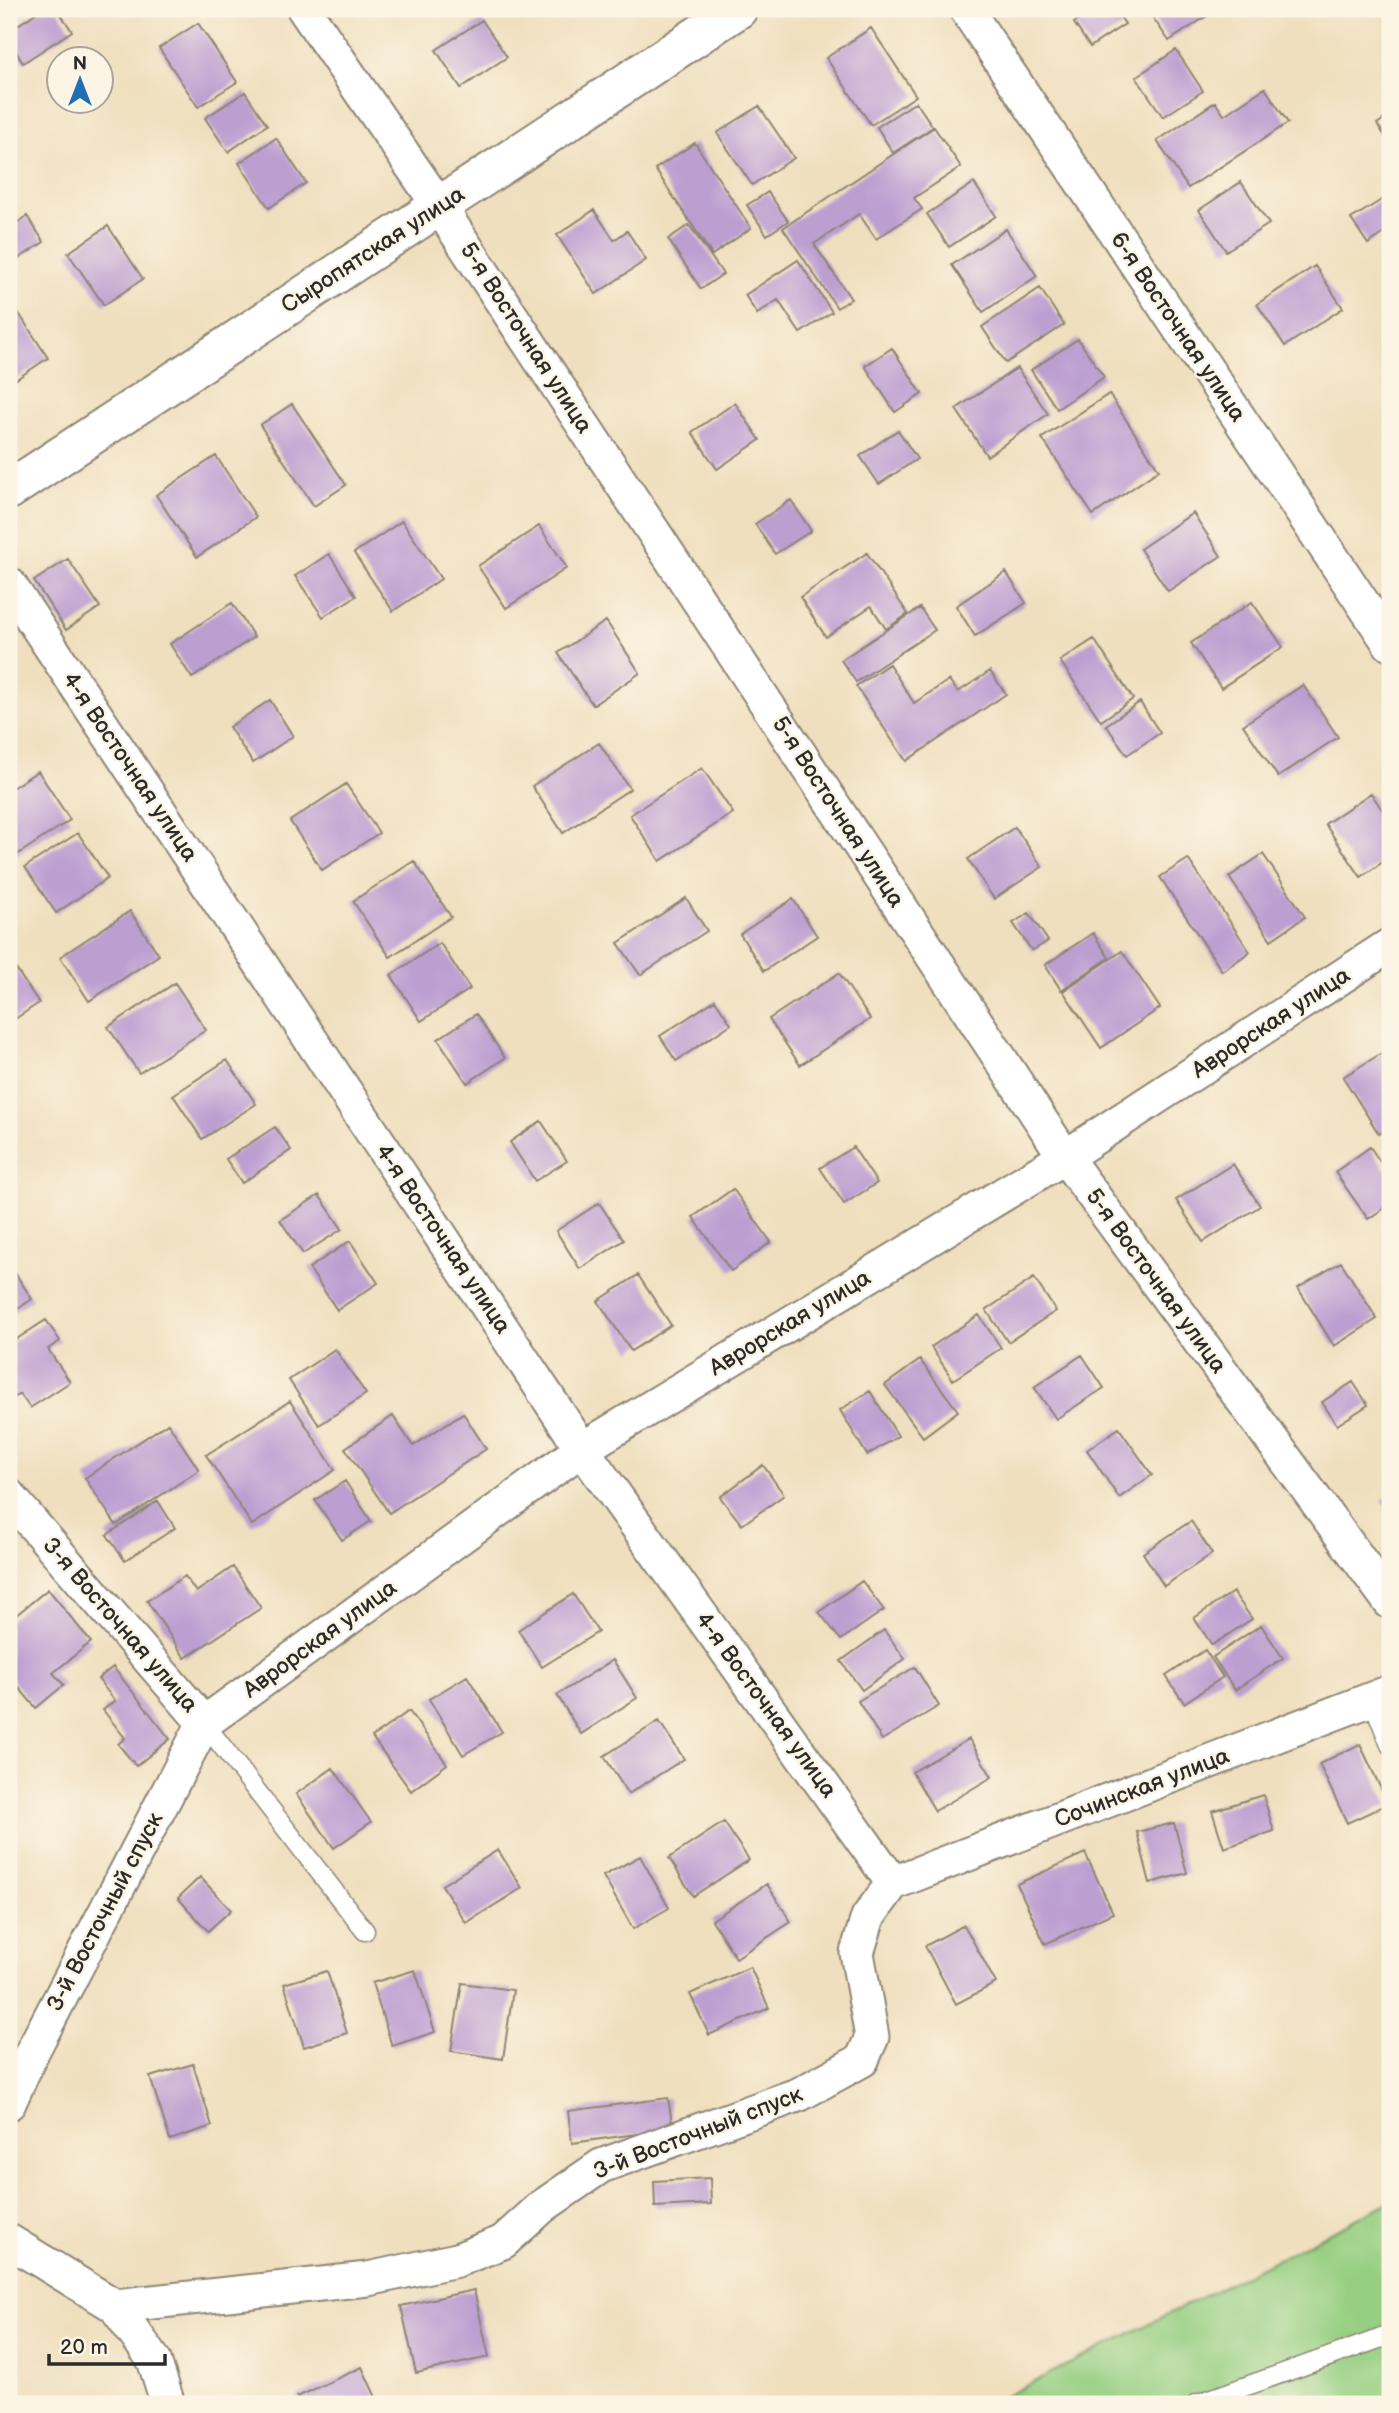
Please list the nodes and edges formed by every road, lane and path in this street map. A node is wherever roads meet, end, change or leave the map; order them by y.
1 (304, 9) edge
2 (738, 9) edge
3 (966, 9) edge
4 (439, 206) junction
5 (9, 491) edge
6 (9, 584) edge
7 (1390, 644) edge
8 (1390, 945) edge
9 (1065, 1157) junction
10 (582, 1449) junction
11 (9, 1496) edge
12 (1390, 1601) edge
13 (1381, 1695) edge
14 (204, 1723) junction
15 (1390, 1745) edge
16 (893, 1883) junction
17 (365, 1931) dead end
18 (9, 2103) edge
19 (9, 2241) edge
20 (115, 2306) junction
21 (1390, 2335) edge
22 (168, 2404) edge
23 (1196, 2404) edge

1 - 4 street, 5-я Восточная улица
2 - 4 street, Сыропятская улица
3 - 7 street, 6-я Восточная улица
4 - 5 street, Сыропятская улица
4 - 9 street, 5-я Восточная улица
6 - 10 street, 4-я Восточная улица
8 - 9 street, Аврорская улица
9 - 10 street, Аврорская улица
9 - 12 street, 5-я Восточная улица
10 - 14 street, Аврорская улица
10 - 16 street, 4-я Восточная улица
11 - 14 street, 3-я Восточная улица
13 - 15 lane
13 - 16 street, Сочинская улица
14 - 17 lane
14 - 18 street, 3-й Восточный спуск
16 - 20 street, 3-й Восточный спуск
19 - 20 street
20 - 22 street
21 - 23 lane

